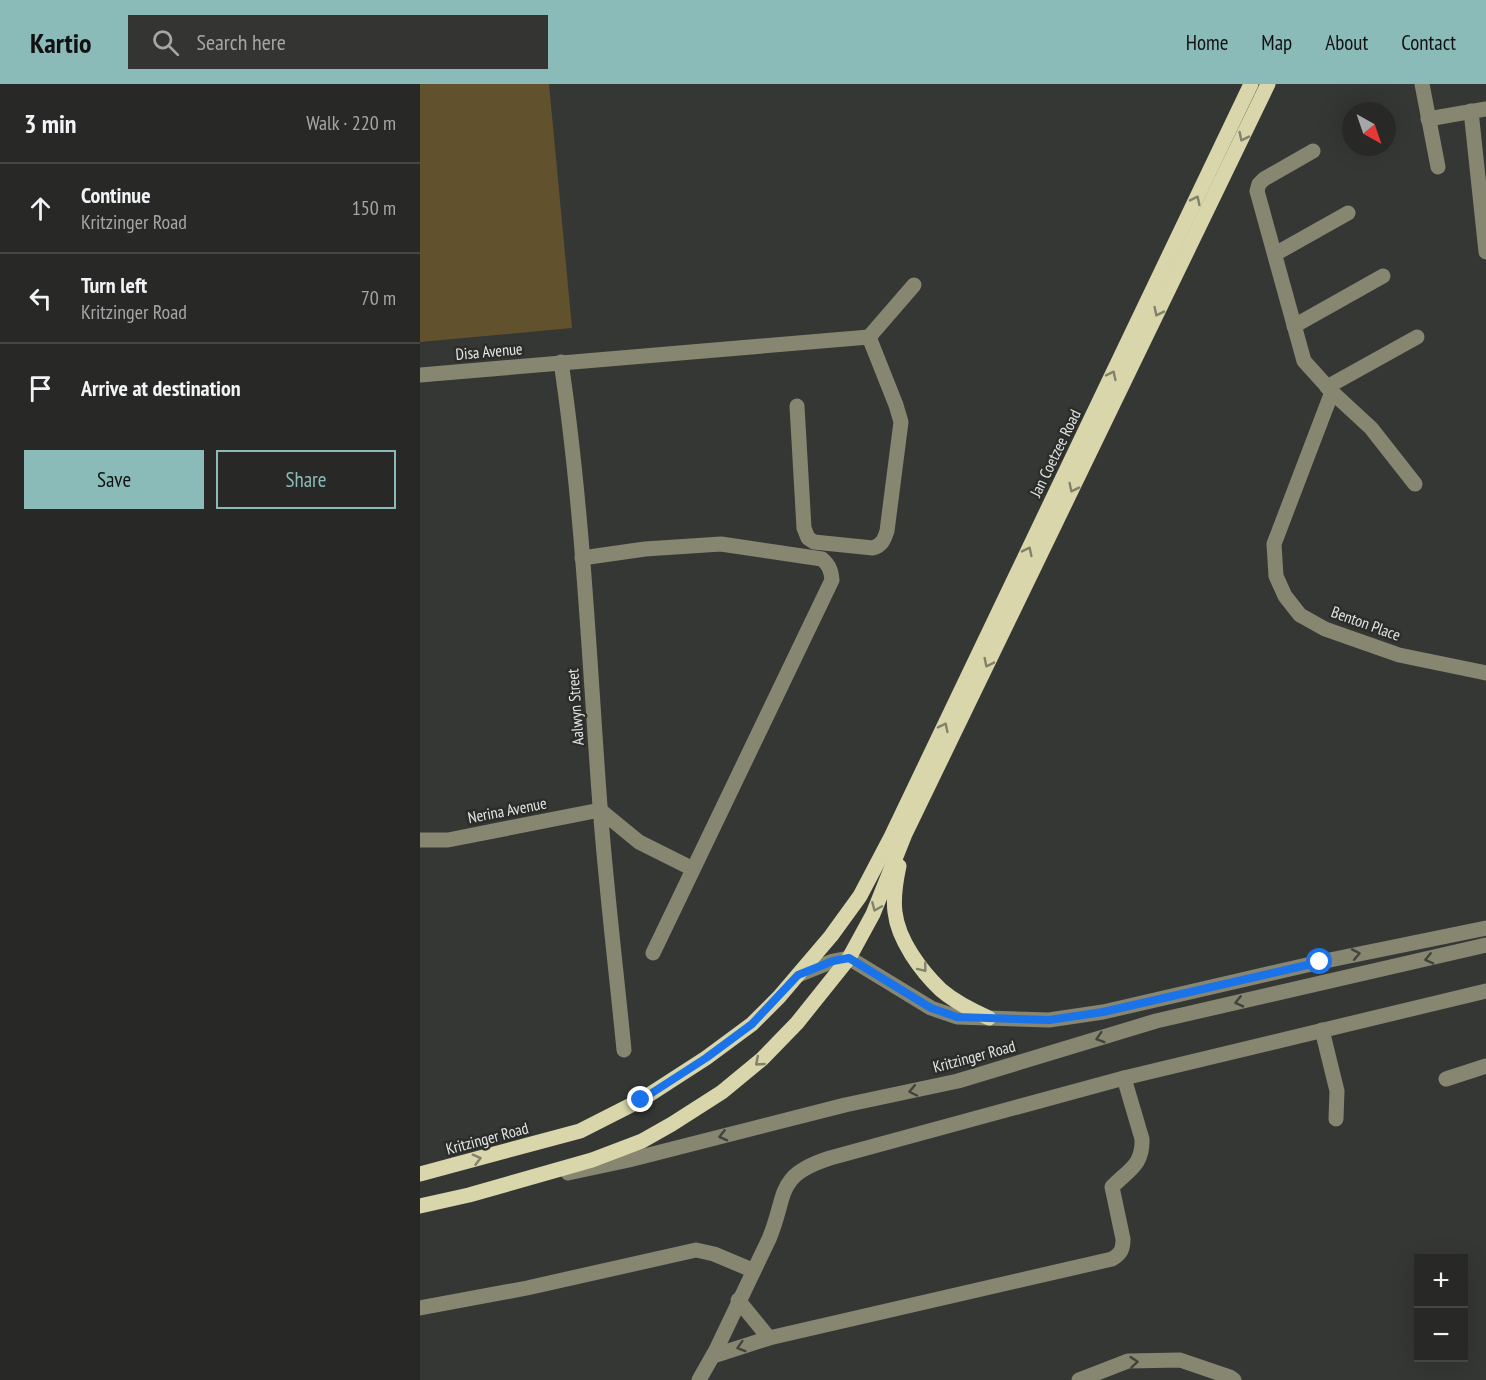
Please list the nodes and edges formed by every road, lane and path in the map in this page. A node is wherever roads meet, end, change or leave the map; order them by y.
1 (1251, 84) edge
2 (1268, 84) edge
3 (1422, 84) edge
4 (1478, 110) edge
5 (1428, 119) junction
6 (1313, 151) dead end
7 (1438, 167) dead end
8 (1348, 213) dead end
9 (1486, 252) edge
10 (1275, 254) junction
11 (1383, 276) dead end
12 (914, 285) dead end
13 (1294, 326) junction
14 (868, 337) junction
15 (1417, 337) dead end
16 (561, 362) junction
17 (420, 375) edge
18 (1329, 390) junction
19 (797, 406) dead end
20 (1416, 484) dead end
21 (582, 558) junction
22 (1486, 673) edge
23 (600, 810) junction
24 (898, 835) junction
25 (420, 840) edge
26 (693, 869) junction
27 (1486, 928) edge
28 (1486, 945) edge
29 (653, 953) dead end
30 (849, 958) junction
31 (798, 975) junction
32 (1486, 991) edge
33 (989, 1018) junction
34 (1322, 1030) junction
35 (624, 1050) dead end
36 (1486, 1066) edge
37 (1124, 1078) junction
38 (1446, 1079) dead end
39 (1336, 1119) dead end
40 (420, 1174) edge
41 (469, 1195) junction
42 (420, 1206) edge
43 (752, 1270) junction
44 (738, 1300) junction
45 (420, 1308) edge
46 (769, 1338) junction
47 (712, 1356) junction
48 (699, 1380) edge
49 (1079, 1380) edge
50 (1234, 1380) edge

24 -> 1 main road, Jan Coetzee Road
2 -> 24 main road, Jan Coetzee Road
3 - 5 street
4 - 5 street
4 - 9 street
5 - 7 street
6 - 10 street
8 - 10 street
10 - 13 street
11 - 13 street
12 - 14 street
13 - 18 street
14 - 16 street, Disa Avenue
14 - 19 street
15 - 18 street
16 - 17 street, Disa Avenue
16 - 21 street, Aalwyn Street
18 - 20 street
18 - 22 street, Benton Place
21 - 23 street, Aalwyn Street
21 - 26 street
23 - 25 street, Nerina Avenue
23 - 26 street
23 - 35 street, Aalwyn Street
24 -> 30 main road, Kritzinger Road
24 - 31 main road, Kritzinger Road
24 -> 33 main road
26 - 29 street
33 -> 27 street, Kritzinger Road
28 -> 41 street, Kritzinger Road
30 - 31 street, Kritzinger Road
30 - 33 street, Kritzinger Road
30 -> 41 main road, Kritzinger Road
40 -> 31 main road, Kritzinger Road
32 - 34 street
34 - 37 street
34 - 39 street
36 - 38 street
37 - 43 street
37 - 46 street
41 - 42 main road, Kritzinger Road
43 - 44 street
43 - 45 street
44 - 46 street
44 - 47 street
46 -> 47 street
47 - 48 street
49 -> 50 street

